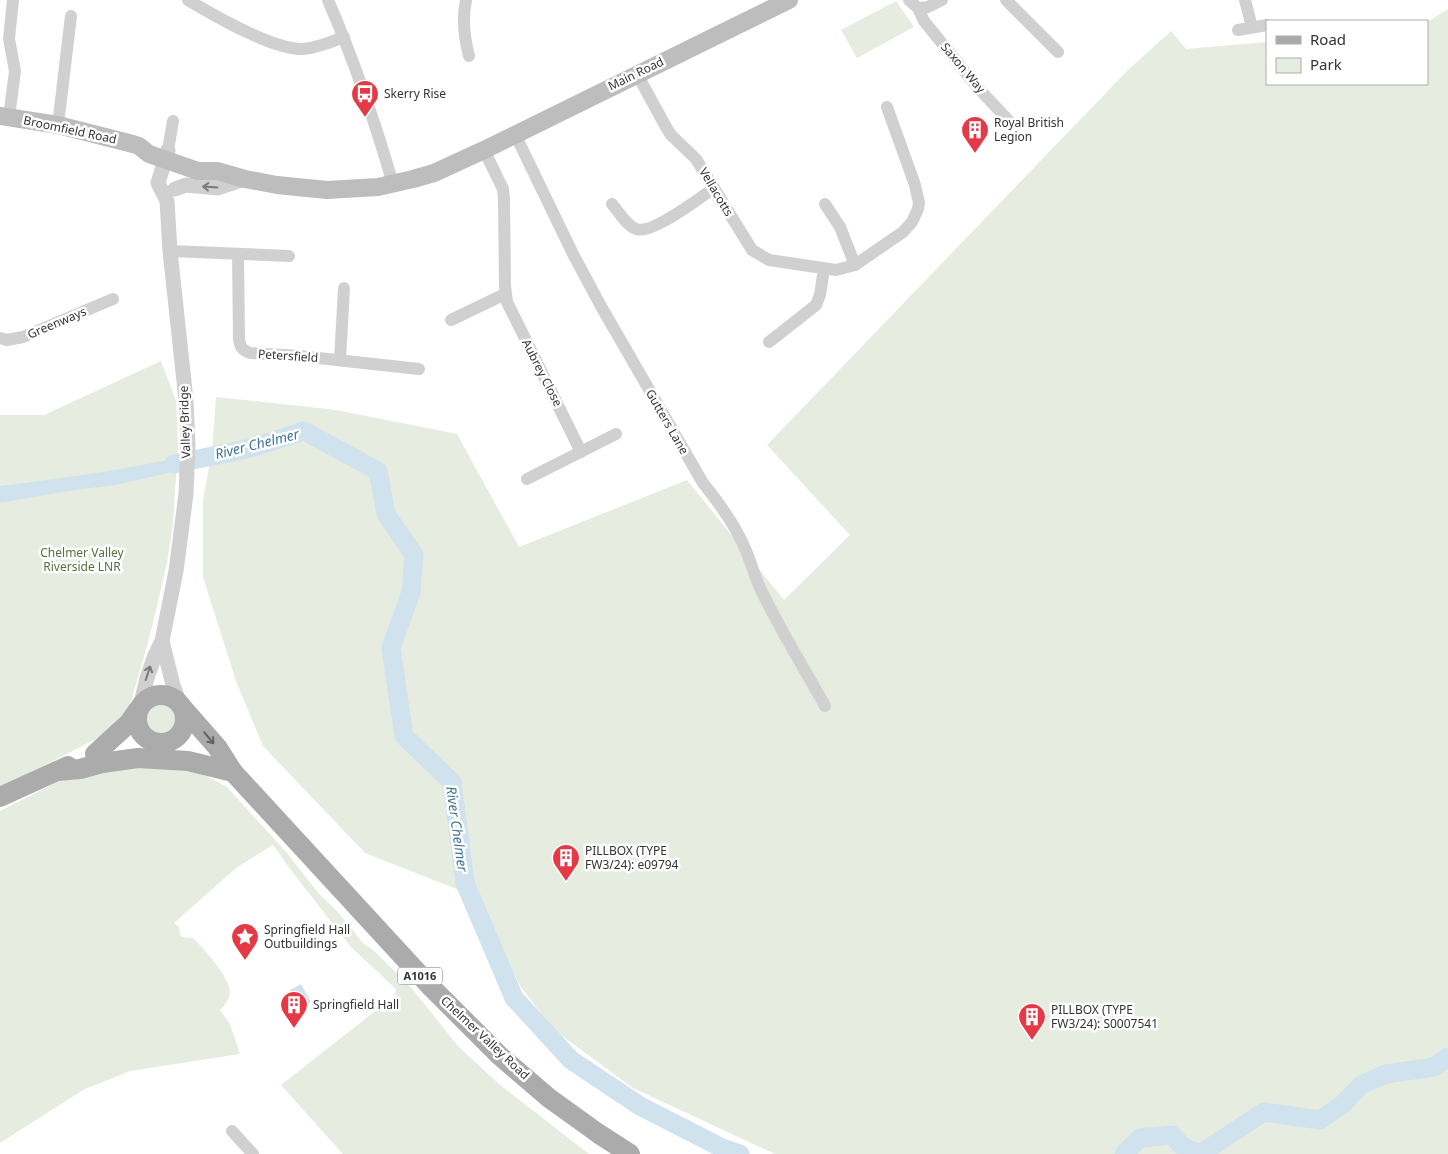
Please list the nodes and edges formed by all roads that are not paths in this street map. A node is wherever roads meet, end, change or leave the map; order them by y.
1 (13, 0) edge
2 (188, 0) edge
3 (328, 0) edge
4 (466, 0) edge
5 (789, 0) edge
6 (942, 0) edge
7 (1006, 0) edge
8 (1245, 0) edge
9 (914, 4) edge
10 (71, 16) dead end
11 (1266, 25) edge
12 (1252, 28) junction
13 (1238, 30) dead end
14 (344, 37) junction
15 (1058, 52) dead end
16 (469, 56) dead end
17 (637, 74) junction
18 (887, 107) dead end
19 (5, 117) edge
20 (173, 121) dead end
21 (1012, 124) dead end
22 (58, 125) junction
23 (515, 134) junction
24 (484, 150) junction
25 (170, 158) junction
26 (245, 179) junction
27 (393, 184) junction
28 (714, 188) junction
29 (171, 195) junction
30 (612, 204) dead end
31 (825, 204) dead end
32 (170, 251) junction
33 (238, 254) junction
34 (289, 256) dead end
35 (855, 265) junction
36 (824, 269) junction
37 (344, 288) dead end
38 (505, 294) junction
39 (113, 299) dead end
40 (450, 320) dead end
41 (0, 338) edge
42 (769, 342) dead end
43 (340, 360) junction
44 (418, 369) dead end
45 (616, 434) dead end
46 (581, 452) junction
47 (527, 479) dead end
48 (162, 641) junction
49 (181, 705) junction
50 (825, 706) dead end
51 (139, 708) junction
52 (161, 743) junction
53 (95, 754) junction
54 (57, 771) junction
55 (233, 772) junction
56 (0, 797) edge
57 (232, 1131) dead end
58 (253, 1154) edge
59 (630, 1154) edge

1 - 19 street
2 - 14 street
3 - 14 street
4 - 16 street
5 - 17 main road, Main Road
6 - 9 street
7 - 15 street
8 - 12 street
9 - 21 street, Saxon Way
10 - 22 street
11 - 12 street
12 - 13 street
14 - 27 street
17 - 23 main road, Main Road
17 - 28 street, Vellacotts
18 - 35 street, Vellacotts
19 - 22 main road, Broomfield Road
20 - 25 street
22 - 25 main road, Broomfield Road
23 - 24 main road, Main Road
23 - 50 street, Gutters Lane
24 - 27 main road, Broomfield Road
24 - 38 street, Aubrey Close
25 - 26 main road, Broomfield Road
25 - 29 street, Valley Bridge
26 - 27 main road, Broomfield Road
26 -> 29 street
28 - 30 street
28 - 36 street, Vellacotts
29 - 32 street, Valley Bridge
31 - 35 street
32 - 33 street
32 - 48 street, Valley Bridge
33 - 34 street
33 - 43 street, Petersfield
35 - 36 street, Vellacotts
36 - 42 street
37 - 43 street
38 - 40 street
38 - 46 street, Aubrey Close
39 - 41 street, Greenways
43 - 44 street, Petersfield
45 - 46 street
46 - 47 street
48 - 49 street, Valley Bridge
51 -> 48 street, Valley Bridge
49 - 51 main road
49 - 52 main road
49 -> 55 main road, Chelmer Valley Road / A1016
51 - 52 main road
51 - 53 main road
52 - 53 main road
52 - 55 main road, Chelmer Valley Road / A1016
53 - 54 main road
54 - 55 main road
54 - 56 main road
55 - 59 main road, Chelmer Valley Road / A1016
57 - 58 street

